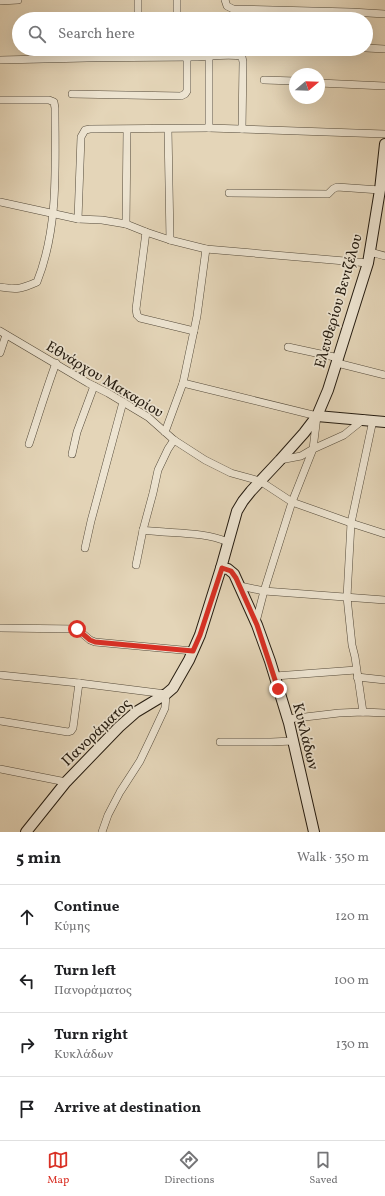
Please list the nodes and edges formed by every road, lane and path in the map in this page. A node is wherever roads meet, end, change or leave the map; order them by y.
1 (18, 0) edge
2 (138, 0) edge
3 (177, 0) edge
4 (225, 0) edge
5 (0, 1) edge
6 (138, 12) edge
7 (177, 12) edge
8 (351, 12) edge
9 (373, 13) edge
10 (385, 14) edge
11 (373, 48) edge
12 (385, 49) edge
13 (224, 56) edge
14 (240, 56) edge
15 (139, 57) joint
16 (178, 57) joint
17 (187, 57) junction
18 (209, 57) junction
19 (0, 60) edge
20 (264, 80) dead end
21 (289, 81) edge
22 (325, 83) edge
23 (385, 86) edge
24 (72, 94) dead end
25 (0, 100) edge
26 (209, 128) junction
27 (242, 128) junction
28 (168, 129) junction
29 (127, 130) junction
30 (385, 134) edge
31 (385, 144) edge
32 (383, 178) edge
33 (380, 190) junction
34 (230, 193) dead end
35 (0, 202) edge
36 (53, 214) junction
37 (78, 218) junction
38 (126, 224) junction
39 (146, 232) junction
40 (170, 240) junction
41 (206, 248) junction
42 (370, 252) junction
43 (385, 256) edge
44 (368, 263) junction
45 (0, 287) edge
46 (194, 331) junction
47 (3, 333) edge
48 (288, 347) dead end
49 (0, 353) edge
50 (338, 360) junction
51 (56, 363) junction
52 (385, 376) edge
53 (183, 382) junction
54 (94, 386) junction
55 (123, 402) junction
56 (317, 416) junction
57 (368, 420) junction
58 (385, 422) edge
59 (165, 432) junction
60 (174, 440) junction
61 (29, 444) dead end
62 (313, 449) junction
63 (72, 454) dead end
64 (280, 460) junction
65 (260, 481) junction
66 (292, 502) junction
67 (351, 523) junction
68 (143, 530) junction
69 (385, 534) edge
70 (228, 542) junction
71 (85, 548) dead end
72 (136, 565) dead end
73 (222, 568) junction
74 (240, 586) junction
75 (264, 590) junction
76 (347, 597) junction
77 (385, 600) edge
78 (256, 622) junction
79 (0, 628) edge
80 (193, 651) junction
81 (357, 674) junction
82 (0, 675) edge
83 (275, 676) junction
84 (385, 680) edge
85 (79, 683) junction
86 (166, 694) junction
87 (363, 712) junction
88 (385, 714) edge
89 (288, 719) junction
90 (0, 721) edge
91 (293, 741) junction
92 (220, 742) dead end
93 (0, 769) edge
94 (66, 782) junction
95 (26, 832) edge
96 (102, 832) edge
97 (314, 832) edge

1 - 5 street
2 - 6 street
3 - 7 street
4 - 8 street
9 - 10 street
11 - 12 street
13 - 18 street
14 - 27 street
15 - 16 street
15 - 19 street
16 - 17 street
17 - 18 street
17 - 24 street
18 - 26 street
20 - 21 street
22 - 23 street
25 - 36 street
26 - 27 street
26 - 28 street
27 - 30 street
28 - 29 street
28 - 40 street
29 - 37 street
29 - 38 street
31 - 32 street, Ελευθερίου Βενιζέλου
32 - 33 street, Ελευθερίου Βενιζέλου
33 - 34 street
33 - 42 street, Ελευθερίου Βενιζέλου
35 - 36 street
36 - 37 street
36 - 45 street
37 - 38 street
38 - 39 street
39 - 40 street
39 - 46 street
40 - 41 street
41 - 44 street
41 - 46 street
42 - 43 street
42 - 44 street, Ελευθερίου Βενιζέλου
44 - 50 street, Ελευθερίου Βενιζέλου
46 - 53 street
47 - 49 street
47 - 51 street, Εθνάρχου Μακαρίου
48 - 50 street
50 - 52 street
50 - 56 street, Ελευθερίου Βενιζέλου
51 - 54 street, Εθνάρχου Μακαρίου
51 - 61 street
53 - 56 street
53 - 59 street
54 - 55 street, Εθνάρχου Μακαρίου
54 - 63 street
55 - 59 street, Εθνάρχου Μακαρίου
55 - 71 street
56 - 57 street
56 - 62 street
56 - 64 street, Ελευθερίου Βενιζέλου
57 - 58 street
57 - 62 street
57 - 67 street
59 - 60 street, Εθνάρχου Μακαρίου
60 - 65 street, Εθνάρχου Μακαρίου
60 - 68 street
62 - 64 street
62 - 66 street
64 - 65 street, Ελευθερίου Βενιζέλου
65 - 66 street, Εθνάρχου Μακαρίου
65 - 70 street, Πανοράματος
66 - 67 street, Εθνάρχου Μακαρίου
66 - 75 street
67 - 69 street, Εθνάρχου Μακαρίου
67 - 76 street
68 - 70 street
68 - 72 street
70 - 73 street, Πανοράματος
73 - 74 street, Κυκλάδων
73 - 80 street, Πανοράματος
74 - 75 street
74 - 78 street, Κυκλάδων
75 - 76 street
75 - 78 street
76 - 77 street
76 - 81 street
78 - 83 street, Κυκλάδων
79 - 80 street
80 - 86 street, Πανοράματος
81 - 83 street
81 - 84 street
81 - 87 street
82 - 85 street
83 - 89 street, Κυκλάδων
85 - 86 street
85 - 90 street
86 - 94 street, Πανοράματος
86 - 96 street
87 - 88 street
87 - 89 street
89 - 91 street, Κυκλάδων
91 - 92 street
91 - 97 street, Κυκλάδων
93 - 94 street
94 - 95 street, Πανοράματος

